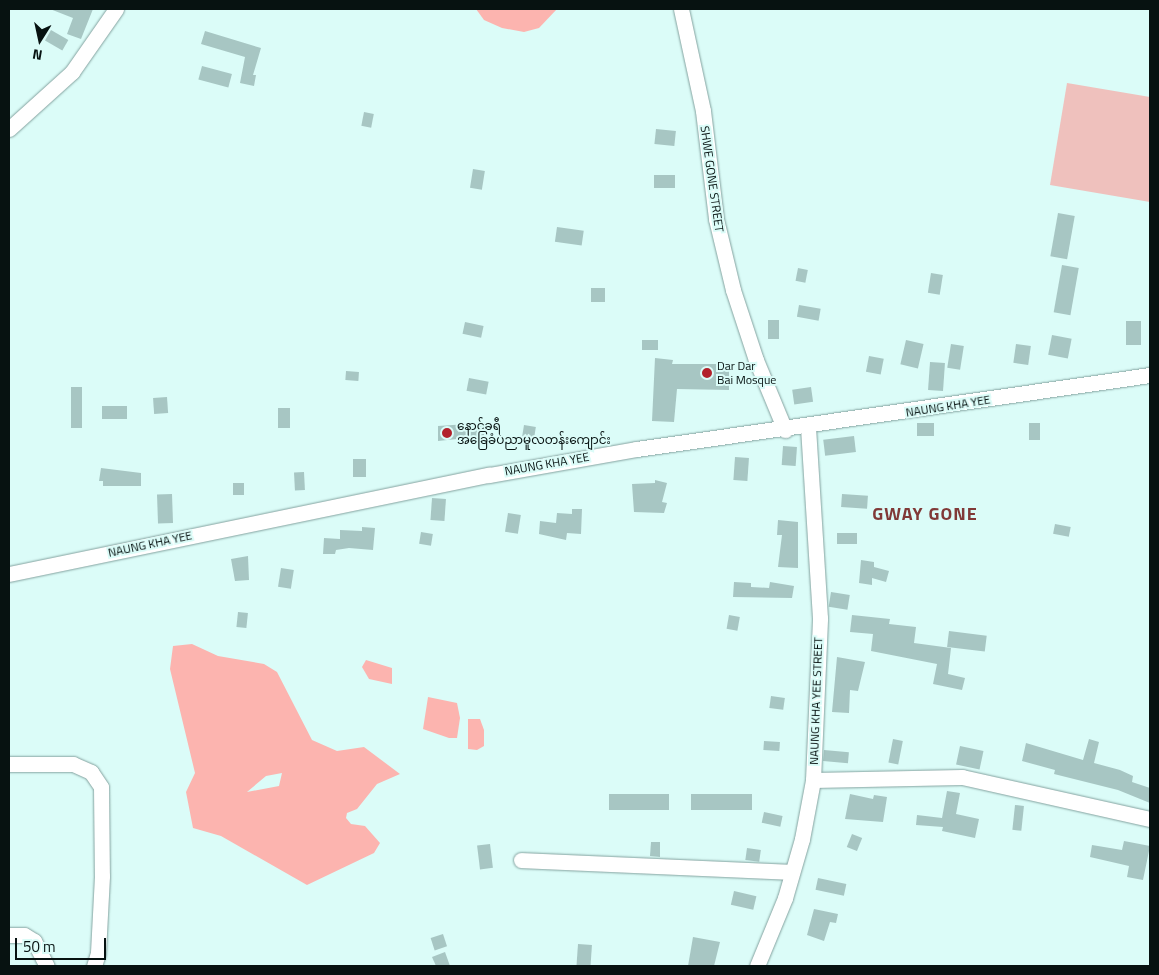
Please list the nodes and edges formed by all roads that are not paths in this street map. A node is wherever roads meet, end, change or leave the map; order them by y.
1 (116, 9) edge
2 (681, 9) edge
3 (9, 129) edge
4 (1150, 375) edge
5 (808, 427) junction
6 (784, 430) junction
7 (9, 574) edge
8 (9, 764) edge
9 (813, 780) junction
10 (1150, 819) edge
11 (521, 860) dead end
12 (792, 872) junction
13 (9, 935) edge
14 (47, 966) edge
15 (94, 966) edge
16 (757, 966) edge

1 - 3 street
2 - 6 street, SHWE GONE STREET
4 - 5 street, NAUNG KHA YEE
5 - 6 street, NAUNG KHA YEE
5 - 9 street, NAUNG KHA YEE STREET
6 - 7 street, NAUNG KHA YEE
8 - 15 street
9 - 10 street
9 - 12 street, NAUNG KHA YEE STREET
11 - 12 street
12 - 16 street, NAUNG KHA YEE STREET
13 - 14 street

